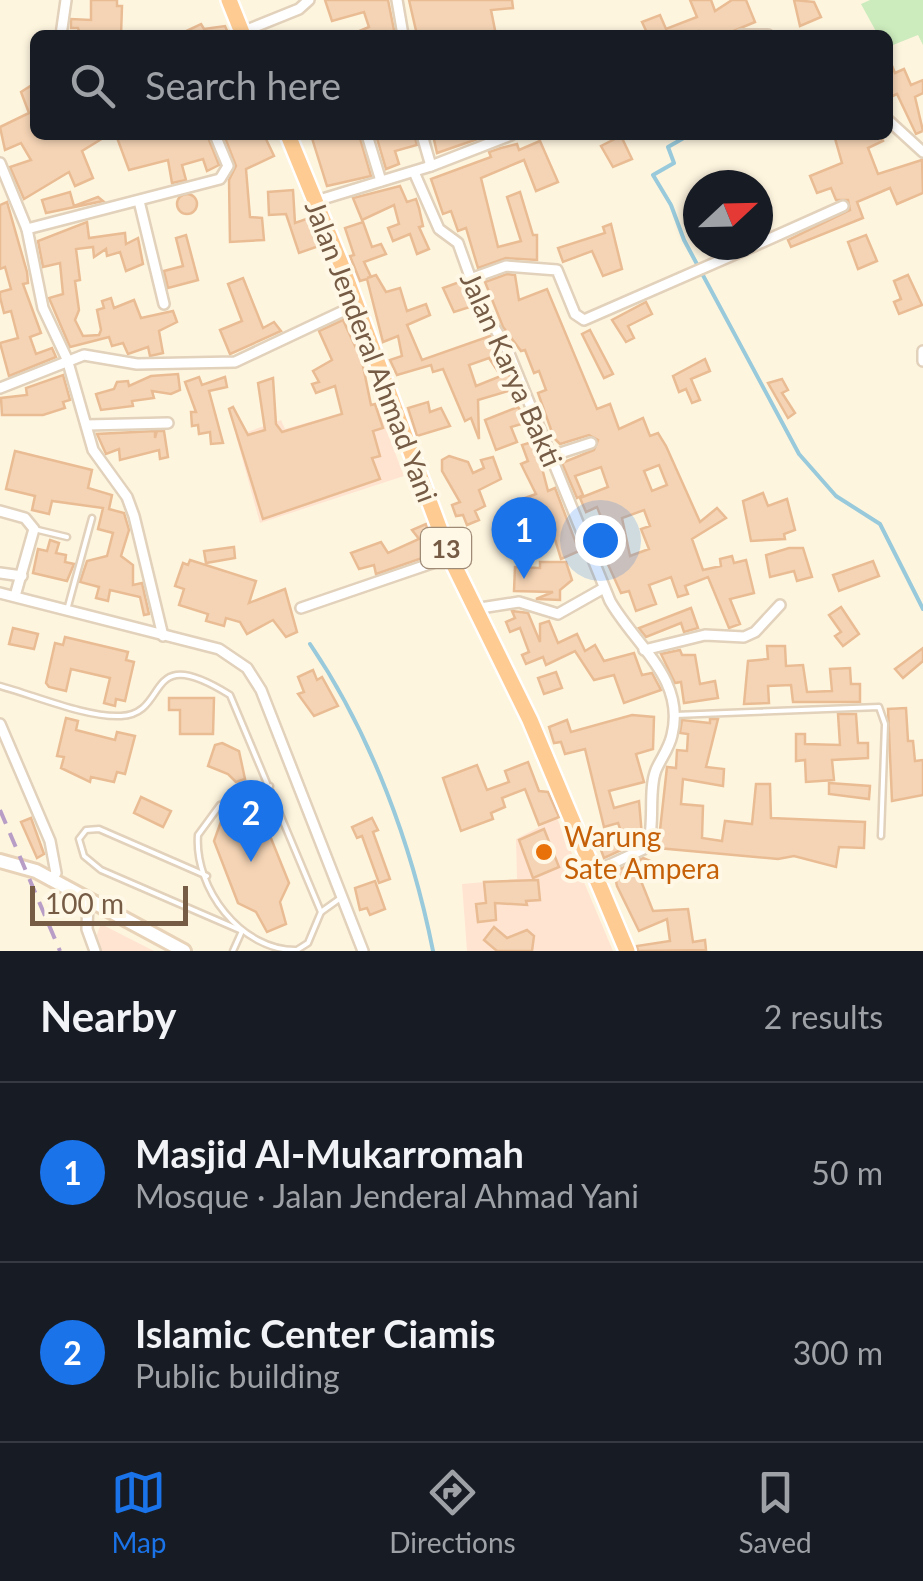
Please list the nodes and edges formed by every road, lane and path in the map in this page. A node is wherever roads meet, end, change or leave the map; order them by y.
1 (66, 0) edge
2 (229, 0) edge
3 (309, 0) edge
4 (397, 0) edge
5 (61, 30) edge
6 (242, 30) edge
7 (250, 30) edge
8 (402, 30) edge
9 (893, 125) edge
10 (216, 140) edge
11 (290, 140) edge
12 (369, 140) edge
13 (423, 140) edge
14 (499, 140) edge
15 (923, 152) edge
16 (0, 163) edge
17 (430, 166) junction
18 (414, 172) junction
19 (381, 181) junction
20 (139, 201) junction
21 (316, 201) junction
22 (843, 206) dead end
23 (27, 229) junction
24 (773, 237) edge
25 (721, 260) edge
26 (470, 278) junction
27 (164, 304) dead end
28 (356, 306) junction
29 (923, 351) edge
30 (67, 359) junction
31 (923, 361) edge
32 (0, 388) edge
33 (168, 423) dead end
34 (87, 426) junction
35 (591, 443) dead end
36 (550, 456) junction
37 (0, 511) edge
38 (92, 518) dead end
39 (34, 529) junction
40 (67, 538) dead end
41 (450, 556) junction
42 (0, 573) edge
43 (22, 576) junction
44 (604, 588) junction
45 (0, 593) edge
46 (16, 596) junction
47 (780, 605) dead end
48 (302, 608) dead end
49 (474, 609) junction
50 (67, 610) junction
51 (163, 636) junction
52 (644, 650) junction
53 (0, 686) edge
54 (675, 715) junction
55 (0, 724) edge
56 (270, 786) junction
57 (881, 836) dead end
58 (0, 861) edge
59 (594, 872) junction
60 (207, 876) junction
61 (50, 880) junction
62 (342, 897) junction
63 (88, 900) junction
64 (320, 912) junction
65 (242, 930) junction
66 (95, 951) edge
67 (184, 951) edge
68 (233, 951) edge
69 (363, 951) edge
70 (627, 951) edge

1 - 5 street
2 - 6 highway
3 - 7 street
4 - 8 street
9 - 15 street
10 - 20 street
11 - 21 highway, Jalan Jenderal Ahmad Yani / 13
12 - 19 street
13 - 17 street
14 - 17 street
16 - 23 street
17 - 18 street
18 - 19 street
18 - 26 street, Jalan Karya Bakti
19 - 21 street
20 - 23 street
20 - 27 street
21 - 28 highway, Jalan Jenderal Ahmad Yani / 13
22 - 24 street
23 - 30 street
25 - 26 street
26 - 36 street, Jalan Karya Bakti
28 - 30 street
28 - 41 highway, Jalan Jenderal Ahmad Yani / 13
29 - 31 street
30 - 32 street
30 - 34 street
33 - 34 street
34 - 51 street
35 - 36 street
36 - 44 street, Jalan Karya Bakti
37 - 39 street
38 - 50 lane
39 - 40 lane
39 - 43 street
41 - 48 street
41 - 49 highway, Jalan Jenderal Ahmad Yani / 13
42 - 43 street
43 - 46 street
44 - 49 street
44 - 52 street, Jalan Karya Bakti
45 - 46 street
46 - 50 street
47 - 52 street
49 - 59 highway, Jalan Jenderal Ahmad Yani / 13
50 - 51 street
51 - 62 street
52 - 54 street, Jalan Karya Bakti
53 - 56 lane
54 - 57 lane
54 - 59 street
55 - 61 street
56 - 60 lane
56 - 64 lane
58 - 61 main road
59 - 70 highway, Jalan Jenderal Ahmad Yani / 13
60 - 65 lane
60 - 65 lane
61 - 63 main road
62 - 64 lane
62 - 69 street
63 - 66 street
63 - 67 main road
64 - 65 lane
65 - 68 lane

